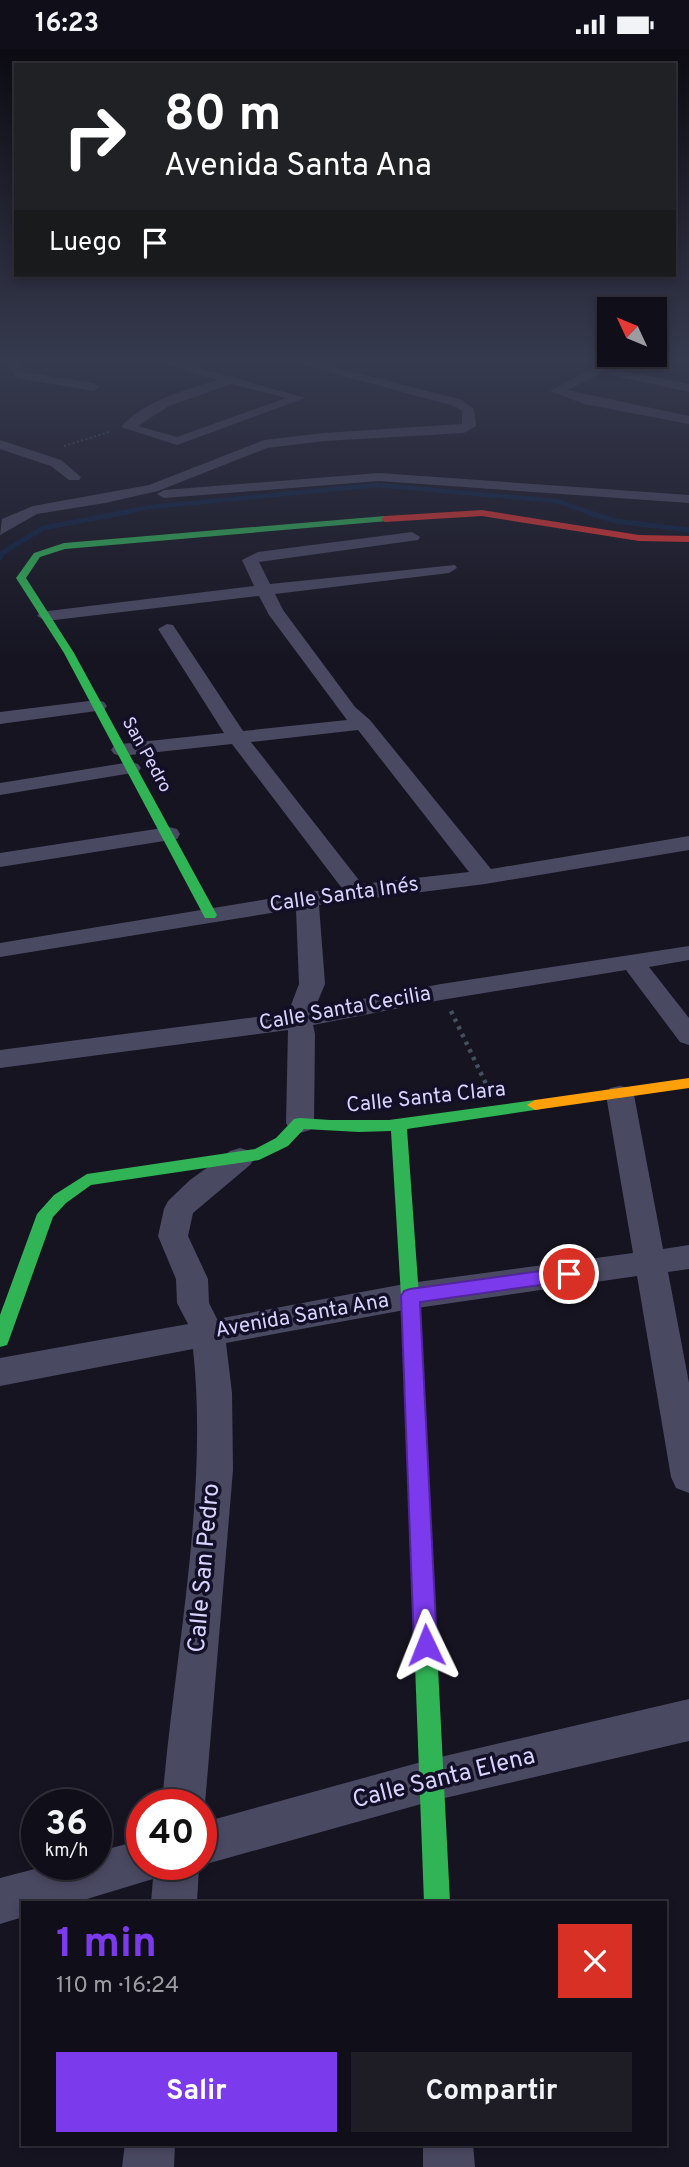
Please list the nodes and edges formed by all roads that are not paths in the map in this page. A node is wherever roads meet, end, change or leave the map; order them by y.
1 (51, 461) edge
2 (223, 461) edge
3 (74, 477) dead end
4 (105, 499) junction
5 (689, 499) edge
6 (0, 530) edge
7 (412, 537) dead end
8 (689, 539) edge
9 (449, 568) dead end
10 (263, 590) junction
11 (46, 616) junction
12 (167, 629) dead end
13 (97, 706) junction
14 (0, 718) edge
15 (363, 724) junction
16 (237, 737) junction
17 (126, 759) junction
18 (0, 789) edge
19 (169, 834) junction
20 (689, 843) edge
21 (0, 860) edge
22 (485, 877) junction
23 (356, 892) junction
24 (307, 900) junction
25 (210, 915) junction
26 (0, 950) edge
27 (689, 953) edge
28 (632, 961) junction
29 (298, 1020) junction
30 (689, 1036) edge
31 (0, 1059) edge
32 (689, 1083) edge
33 (620, 1095) junction
34 (300, 1122) junction
35 (399, 1125) junction
36 (240, 1158) junction
37 (689, 1257) edge
38 (649, 1263) junction
39 (410, 1296) junction
40 (208, 1332) junction
41 (0, 1340) edge
42 (0, 1372) edge
43 (689, 1477) edge
44 (689, 1720) edge
45 (432, 1780) junction
46 (184, 1789) edge
47 (217, 1840) edge
48 (126, 1866) edge
49 (176, 1880) edge
50 (0, 1901) edge
51 (174, 1901) edge
52 (437, 1901) edge
53 (150, 2146) edge
54 (448, 2146) edge
55 (148, 2167) edge
56 (449, 2167) edge

1 - 3 street
2 - 4 street
4 - 5 street
4 - 6 street
7 - 10 street
8 - 11 street, San Pedro
9 - 10 street
10 - 11 street
10 - 15 street
11 - 13 street, San Pedro
12 - 16 street
13 - 14 street
13 - 17 street, San Pedro
15 - 16 street
15 - 22 street
16 - 17 street
16 - 23 street
17 - 18 street
17 - 19 street, San Pedro
19 - 21 street
19 - 25 street, San Pedro
20 - 22 street, Calle Santa Inés
22 - 23 street, Calle Santa Inés
23 - 24 street, Calle Santa Inés
24 - 25 street, Calle Santa Inés
24 - 29 street
25 - 26 street, Calle Santa Inés
27 - 28 street, Calle Santa Cecilia
28 - 29 street, Calle Santa Cecilia
28 - 30 street
29 - 31 street, Calle Santa Cecilia
29 - 34 street
32 - 33 street, Calle Santa Clara
33 - 35 street, Calle Santa Clara
33 - 38 street
34 - 35 street, Calle Santa Clara
34 - 36 street
35 - 39 street
36 - 40 street
36 - 41 street
37 - 38 street, Avenida Santa Ana
38 - 39 street, Avenida Santa Ana
38 - 43 street
39 - 40 street, Avenida Santa Ana
39 - 45 street
40 - 42 street, Avenida Santa Ana
40 - 46 street, Calle San Pedro
44 - 45 street, Calle Santa Elena
45 - 47 street, Calle Santa Elena
45 - 52 street
48 - 50 street
49 - 51 street
53 - 55 street
54 - 56 street

